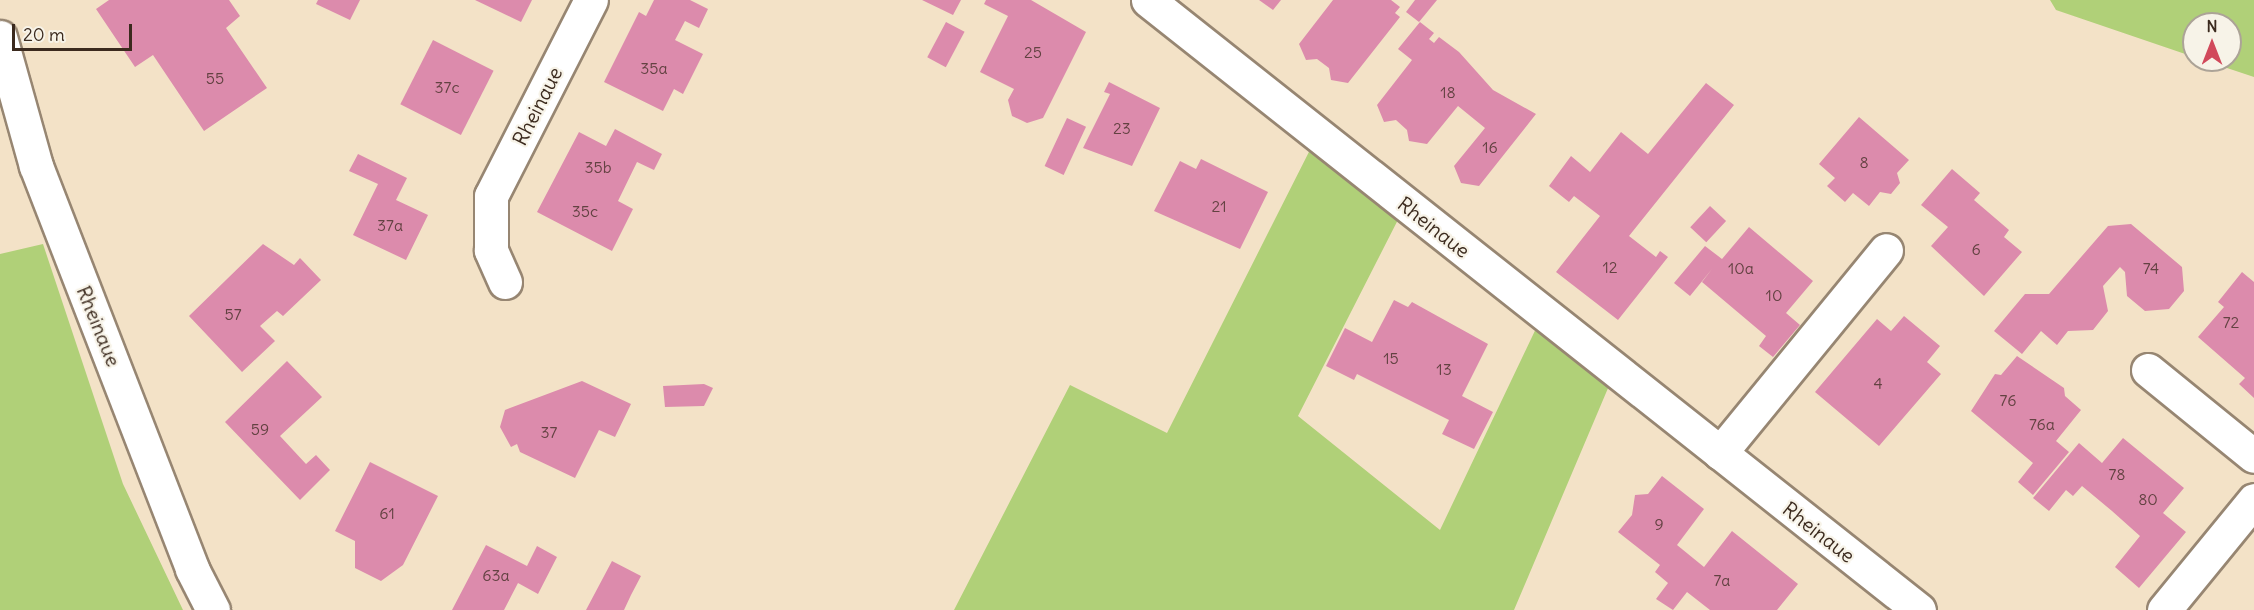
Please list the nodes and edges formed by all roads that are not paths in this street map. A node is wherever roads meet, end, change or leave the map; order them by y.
1 (591, 0) edge
2 (1148, 0) edge
3 (0, 37) edge
4 (1886, 250) dead end
5 (505, 282) dead end
6 (2148, 370) dead end
7 (1720, 453) junction
8 (2254, 456) edge
9 (2254, 500) edge
10 (213, 610) edge
11 (1918, 610) edge
12 (2164, 610) edge

1 - 5 street, Rheinaue
2 - 7 street, Rheinaue
3 - 10 street, Rheinaue
4 - 7 street
6 - 8 street
7 - 11 street, Rheinaue
9 - 12 street

